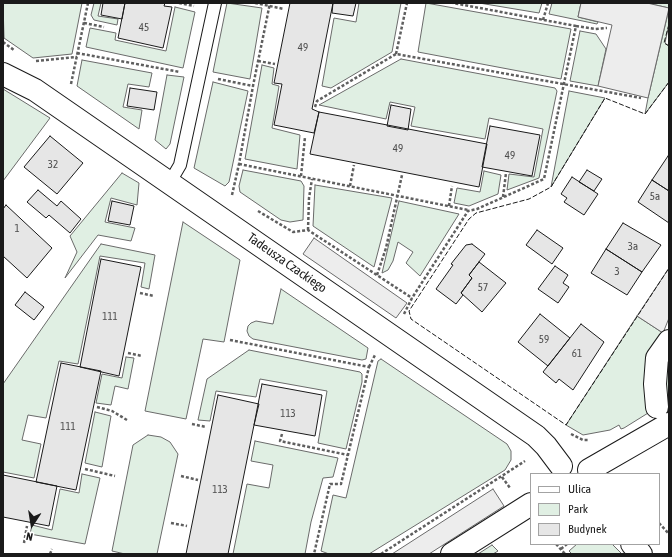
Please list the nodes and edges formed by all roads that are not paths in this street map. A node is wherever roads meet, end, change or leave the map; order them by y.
1 (215, 3) edge
2 (3, 74) edge
3 (170, 182) junction
4 (669, 341) edge
5 (663, 416) edge
6 (560, 470) edge
7 (590, 472) edge
8 (530, 505) edge
9 (633, 545) edge
10 (452, 554) edge
11 (641, 554) edge

1 - 3 lane
2 - 3 street, Tadeusza Czackiego
3 - 6 street, Tadeusza Czackiego
4 - 5 street
5 - 7 street
6 - 7 street
8 - 10 street
9 - 11 street

